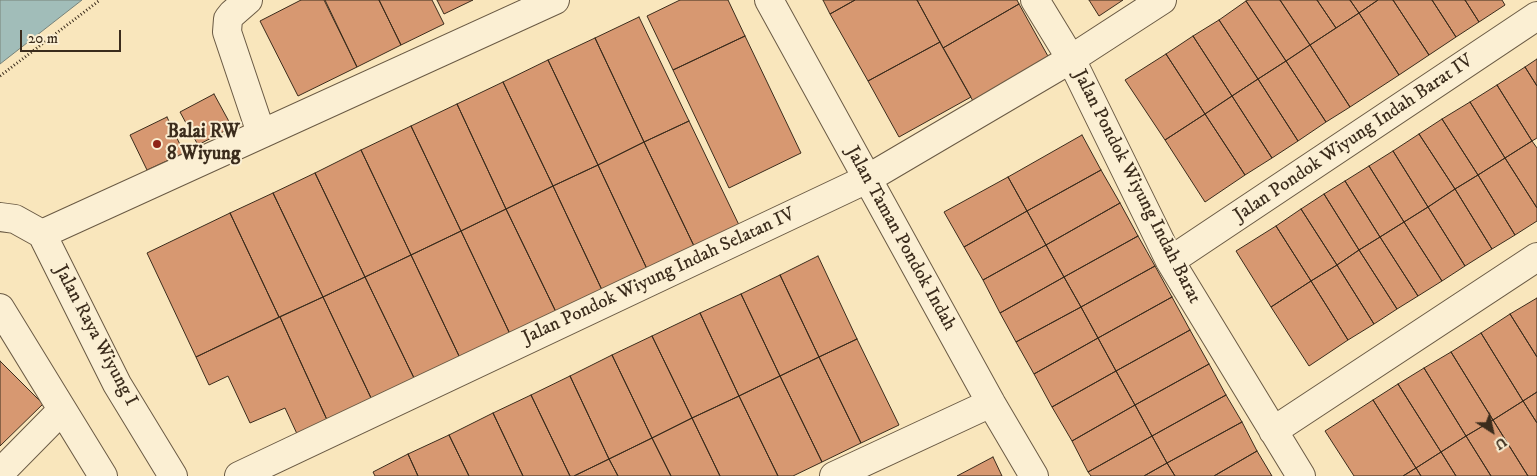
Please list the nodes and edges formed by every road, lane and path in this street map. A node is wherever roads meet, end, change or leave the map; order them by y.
1 (100, 0) edge
2 (248, 0) edge
3 (555, 0) edge
4 (769, 0) edge
5 (1035, 0) edge
6 (1162, 0) edge
7 (1537, 16) edge
8 (1071, 59) junction
9 (0, 76) edge
10 (261, 134) junction
11 (867, 179) junction
12 (0, 217) edge
13 (42, 234) junction
14 (1537, 257) edge
15 (1170, 262) junction
16 (0, 308) edge
17 (991, 403) junction
18 (62, 410) junction
19 (1273, 431) junction
20 (0, 473) edge
21 (103, 476) edge
22 (173, 476) edge
23 (238, 476) edge
24 (834, 476) edge
25 (1034, 476) edge
26 (1301, 476) edge

1 - 9 path
2 - 10 street
3 - 10 street
4 - 11 street, Jalan Taman Pondok Indah
5 - 8 street, Jalan Pondok Wiyung Indah Barat
6 - 8 street, Jalan Pondok Wiyung Indah Selatan IV
7 - 15 street, Jalan Pondok Wiyung Indah Barat IV
8 - 11 street, Jalan Pondok Wiyung Indah Selatan IV
8 - 15 street, Jalan Pondok Wiyung Indah Barat
10 - 13 street
11 - 17 street, Jalan Taman Pondok Indah
11 - 23 street, Jalan Pondok Wiyung Indah Selatan IV
12 - 13 street
13 - 22 street, Jalan Raya Wiyung I
14 - 19 street
15 - 19 street, Jalan Pondok Wiyung Indah Barat
16 - 18 street
17 - 24 street
17 - 25 street, Jalan Taman Pondok Indah
18 - 20 street
18 - 21 street
19 - 26 street, Jalan Pondok Wiyung Indah Barat

